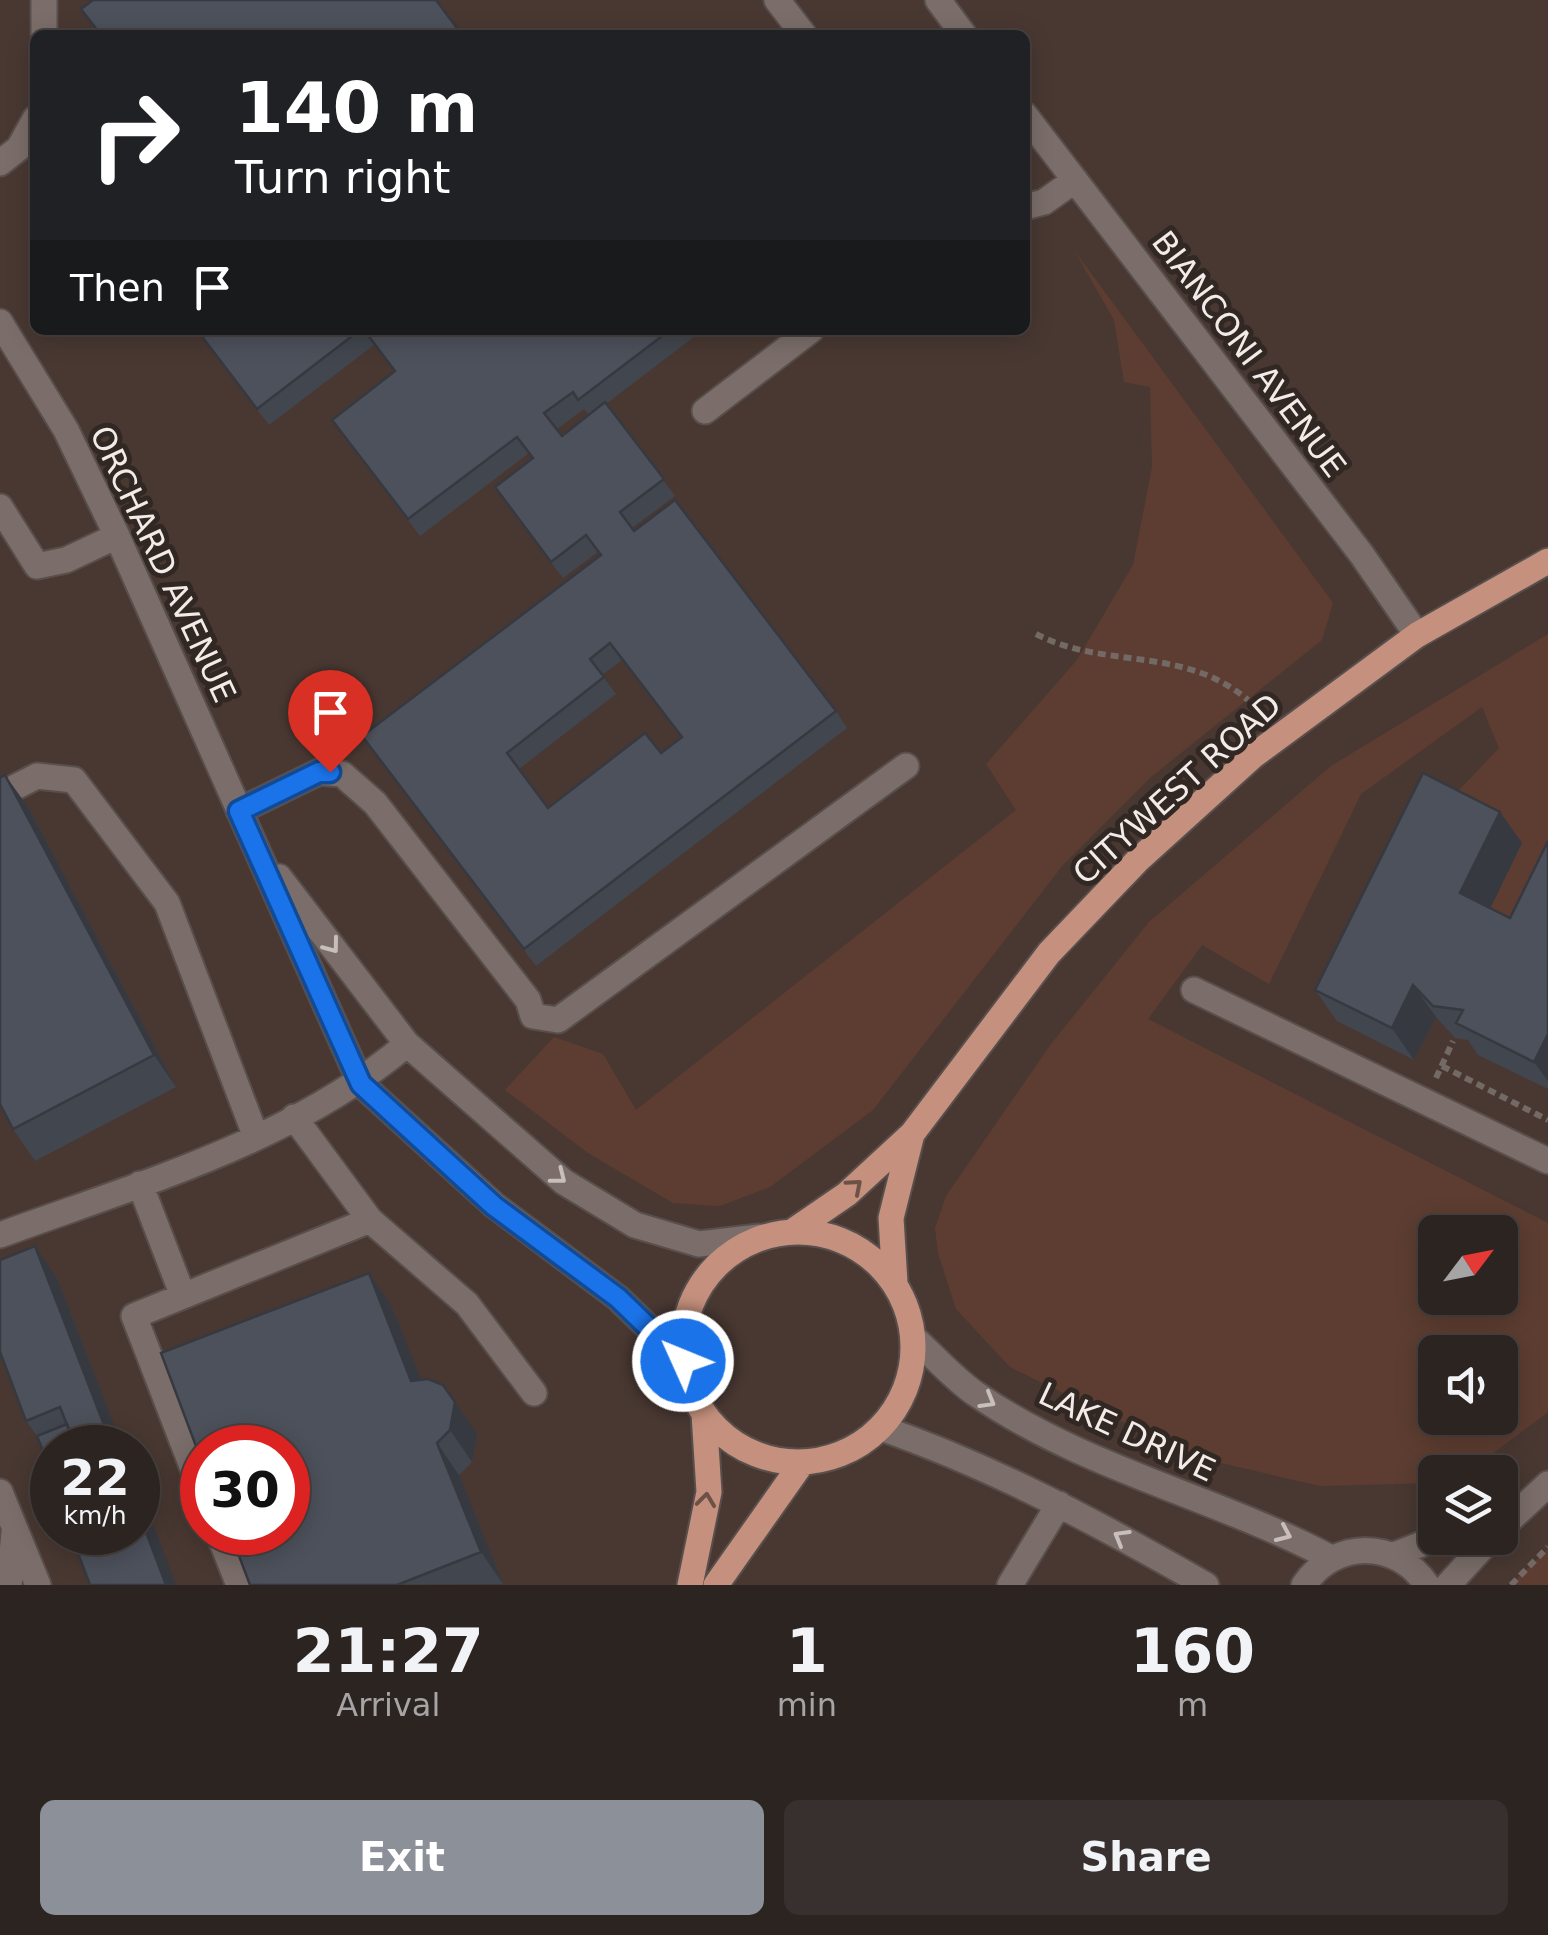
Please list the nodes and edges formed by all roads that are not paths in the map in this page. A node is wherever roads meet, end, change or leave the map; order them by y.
1 (44, 0) edge
2 (778, 0) edge
3 (938, 0) edge
4 (44, 30) edge
5 (800, 30) edge
6 (960, 30) edge
7 (1030, 122) edge
8 (30, 129) edge
9 (0, 163) edge
10 (1075, 180) junction
11 (1030, 206) edge
12 (0, 322) edge
13 (804, 335) edge
14 (705, 411) dead end
15 (0, 508) edge
16 (117, 536) junction
17 (1548, 561) edge
18 (1417, 635) junction
19 (906, 766) dead end
20 (0, 796) edge
21 (239, 811) junction
22 (252, 841) junction
23 (1194, 990) dead end
24 (408, 1044) junction
25 (361, 1084) junction
26 (294, 1118) junction
27 (912, 1134) junction
28 (256, 1137) junction
29 (1548, 1161) edge
30 (140, 1184) junction
31 (370, 1220) junction
32 (793, 1230) junction
33 (0, 1235) edge
34 (759, 1237) junction
35 (895, 1283) junction
36 (183, 1296) junction
37 (914, 1338) junction
38 (683, 1361) junction
39 (534, 1393) dead end
40 (704, 1414) junction
41 (882, 1428) junction
42 (180, 1435) edge
43 (802, 1463) junction
44 (1542, 1489) edge
45 (0, 1492) edge
46 (1518, 1502) edge
47 (1059, 1504) junction
48 (1518, 1512) edge
49 (14, 1528) junction
50 (1418, 1545) edge
51 (1394, 1554) junction
52 (227, 1555) edge
53 (1475, 1555) edge
54 (1331, 1558) junction
55 (9, 1585) edge
56 (38, 1585) edge
57 (238, 1585) edge
58 (690, 1585) edge
59 (716, 1585) edge
60 (1010, 1585) edge
61 (1206, 1585) edge
62 (1304, 1585) edge
63 (1427, 1585) edge
64 (1448, 1585) edge

1 - 4 street
2 - 5 street
3 - 6 street
7 - 10 street, BIANCONI AVENUE
8 - 9 street
10 - 11 street
10 - 18 street, BIANCONI AVENUE
12 - 16 street, ORCHARD AVENUE
13 - 14 street
15 - 16 street
16 - 21 street, ORCHARD AVENUE
17 - 18 main road, CITYWEST ROAD
18 - 27 main road, CITYWEST ROAD
19 - 21 street
20 - 28 street
21 - 22 street, ORCHARD AVENUE
22 -> 24 street, ORCHARD AVENUE
22 - 25 street, ORCHARD AVENUE
23 - 29 street
24 - 25 street
24 -> 34 street, ORCHARD AVENUE
25 - 26 street
25 - 38 street, ORCHARD AVENUE
26 - 28 street
26 - 31 street
32 -> 27 main road, CITYWEST ROAD
27 - 35 main road, CITYWEST ROAD
28 - 30 street
30 - 33 street
30 - 36 street
31 - 36 street
31 - 39 street
32 - 34 main road
32 - 35 main road
34 - 38 main road
35 - 37 main road
36 - 42 street
37 - 41 main road
37 -> 54 street, LAKE DRIVE
38 - 40 main road
40 - 43 main road
58 -> 40 main road
41 - 43 main road
41 - 47 street
43 - 59 main road
44 - 46 street
44 - 48 street
45 - 49 street
47 - 60 street
61 -> 47 street
49 - 55 street
49 - 56 street
50 - 51 street
51 - 54 street
51 - 63 street
52 - 57 street
53 - 64 street
54 - 62 street

